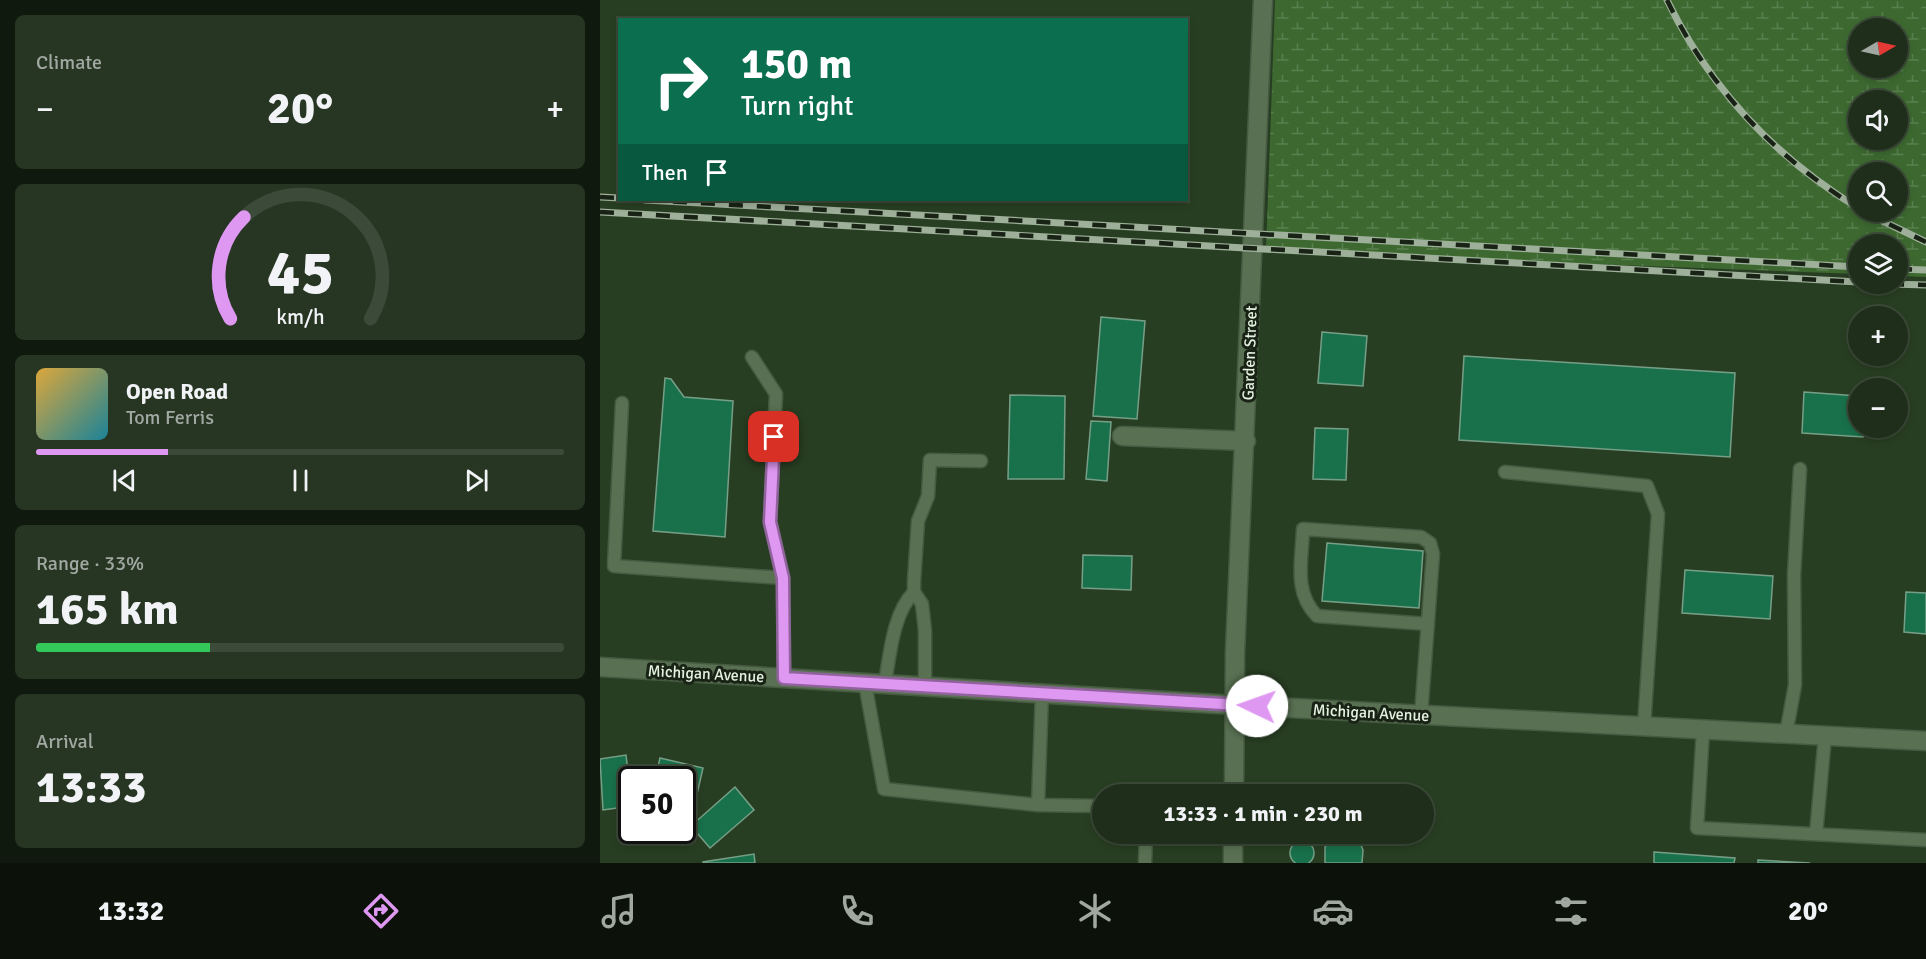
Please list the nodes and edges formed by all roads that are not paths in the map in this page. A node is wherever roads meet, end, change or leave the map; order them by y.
1 (1263, 0) edge
2 (752, 357) dead end
3 (622, 403) dead end
4 (1122, 436) dead end
5 (1246, 441) junction
6 (981, 461) dead end
7 (1800, 469) dead end
8 (1504, 472) dead end
9 (783, 578) junction
10 (914, 592) junction
11 (1428, 624) junction
12 (600, 667) edge
13 (784, 678) junction
14 (865, 683) junction
15 (885, 683) junction
16 (925, 685) junction
17 (1042, 693) junction
18 (1234, 705) junction
19 (1421, 715) junction
20 (1644, 727) junction
21 (1703, 730) junction
22 (1786, 734) junction
23 (1825, 736) junction
24 (1926, 741) edge
25 (1234, 784) edge
26 (1038, 805) junction
27 (1092, 806) edge
28 (1816, 834) junction
29 (1926, 840) edge
30 (1146, 844) edge
31 (1233, 844) edge
32 (1145, 863) edge
33 (1233, 863) edge

1 - 5 main road, Garden Street
2 - 9 lane
3 - 9 lane
4 - 5 main road
5 - 18 main road, Garden Street
6 - 10 lane
7 - 22 lane
8 - 20 lane
9 - 13 lane
10 - 15 lane
10 - 16 lane
11 - 11 lane
11 - 19 lane
12 - 13 main road, Michigan Avenue
13 - 14 main road, Michigan Avenue
14 - 15 main road, Michigan Avenue
14 - 26 lane
15 - 16 main road, Michigan Avenue
16 - 17 main road, Michigan Avenue
17 - 18 main road, Michigan Avenue
17 - 26 lane
18 - 19 main road, Michigan Avenue
18 - 25 main road, Garden Street
19 - 20 main road, Michigan Avenue
20 - 21 main road, Michigan Avenue
21 - 22 main road, Michigan Avenue
21 - 28 lane
22 - 23 main road, Michigan Avenue
23 - 24 main road, Michigan Avenue
23 - 28 lane
26 - 27 lane
28 - 29 lane
30 - 32 lane
31 - 33 main road

